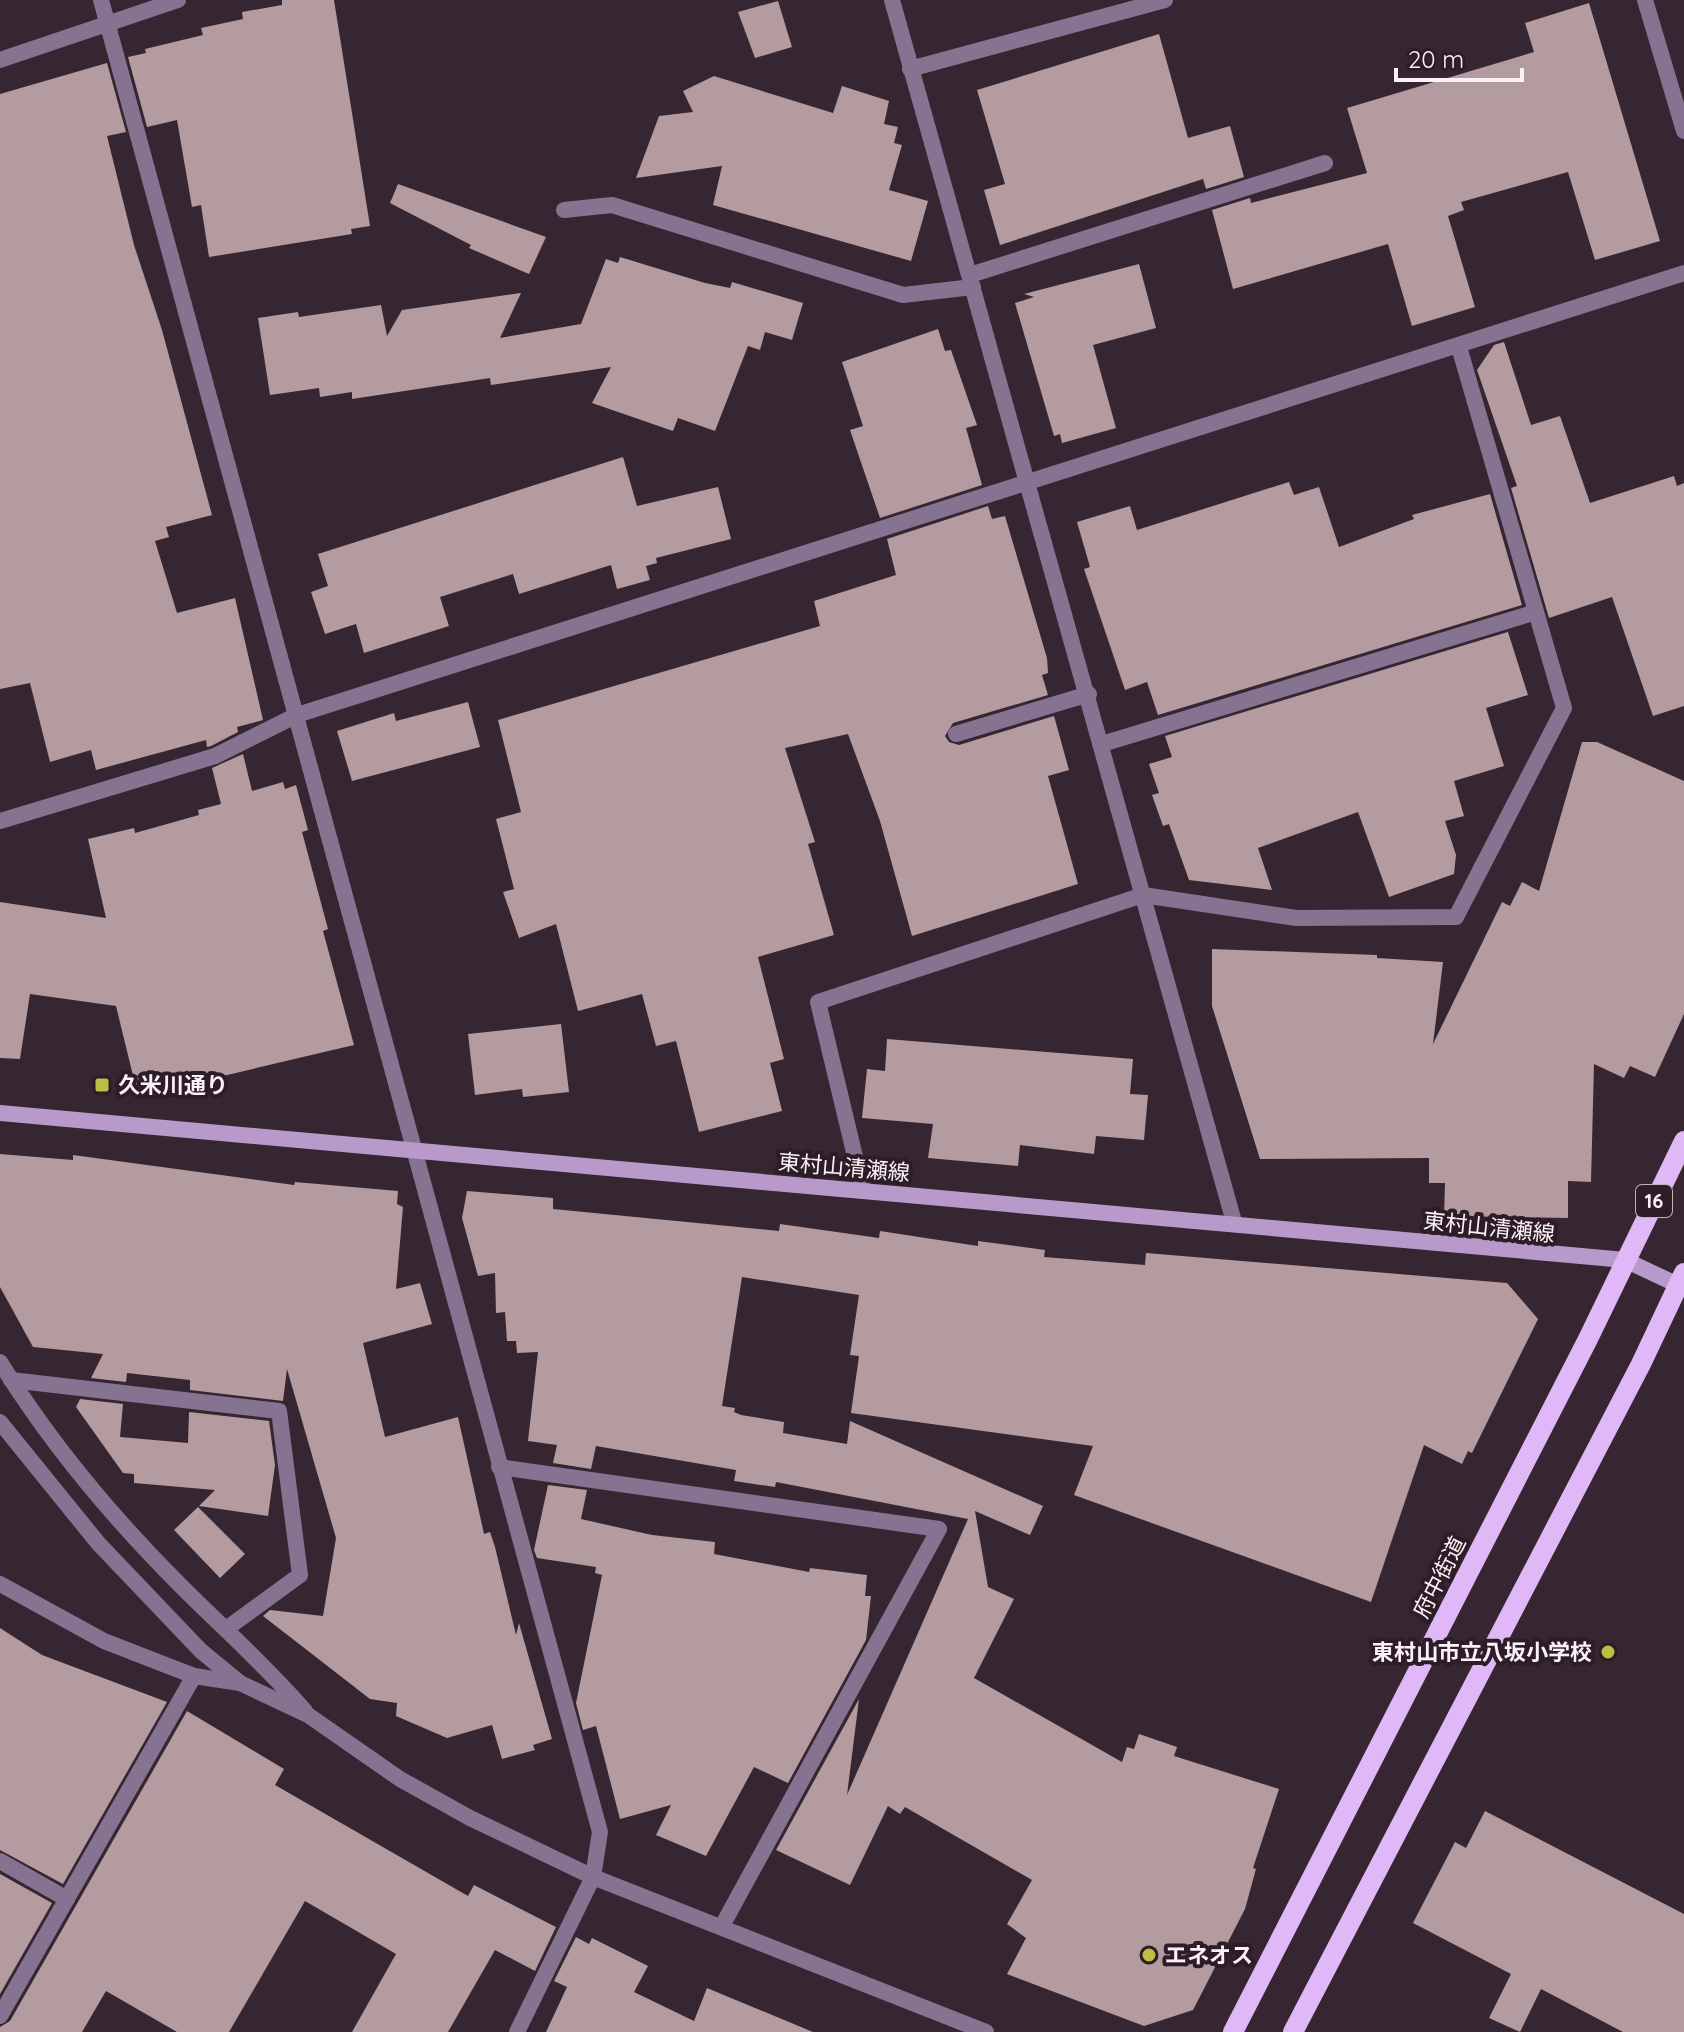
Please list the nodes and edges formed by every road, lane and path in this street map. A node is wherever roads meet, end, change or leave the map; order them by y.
1 (101, 0) edge
2 (178, 0) edge
3 (892, 0) edge
4 (1165, 0) edge
5 (1645, 0) edge
6 (107, 23) junction
7 (0, 60) edge
8 (910, 69) junction
9 (1684, 131) edge
10 (1325, 163) dead end
11 (564, 210) dead end
12 (1684, 273) edge
13 (971, 281) junction
14 (1459, 347) junction
15 (1027, 484) junction
16 (1536, 612) junction
17 (1089, 694) junction
18 (297, 715) junction
19 (956, 734) dead end
20 (1102, 744) junction
21 (0, 821) edge
22 (1143, 895) junction
23 (0, 1113) edge
24 (1684, 1141) edge
25 (416, 1153) junction
26 (863, 1190) junction
27 (1234, 1222) junction
28 (1625, 1260) junction
29 (1681, 1279) edge
30 (0, 1362) edge
31 (11, 1380) junction
32 (0, 1422) edge
33 (499, 1467) junction
34 (1, 1586) edge
35 (226, 1629) junction
36 (194, 1676) junction
37 (240, 1683) junction
38 (308, 1715) junction
39 (0, 1861) edge
40 (593, 1877) junction
41 (67, 1899) junction
42 (722, 1926) junction
43 (0, 2016) edge
44 (517, 2032) edge
45 (986, 2032) edge
46 (1233, 2032) edge
47 (1293, 2032) edge

1 - 6 street
2 - 6 street
3 - 8 street
4 - 8 street
5 - 9 street
6 - 7 street
6 - 18 street
8 - 13 street
10 - 13 street
11 - 13 street
12 - 14 street
13 - 15 street
14 - 15 street
14 - 16 street
15 - 17 street
15 - 18 street
16 - 20 street
16 - 22 street
17 - 19 street
17 - 20 street
18 - 21 street
18 - 25 street
20 - 22 street
22 - 26 street
22 - 27 street
23 - 25 main road, 東村山清瀬線
24 - 28 main road, 府中街道 / 16
25 - 26 main road, 東村山清瀬線
25 - 33 street
26 - 27 main road, 東村山清瀬線
27 - 28 main road, 東村山清瀬線
28 - 29 main road, 東村山清瀬線
28 - 46 main road, 府中街道 / 16
29 - 47 main road
30 - 31 street
31 - 35 street
31 - 35 street
32 - 37 street
33 - 40 street
33 - 42 street
34 - 36 street
35 - 38 street
36 - 37 street
36 - 41 street
37 - 38 street
38 - 40 street
39 - 41 street
40 - 42 street
40 - 44 street
41 - 43 street
42 - 45 street

